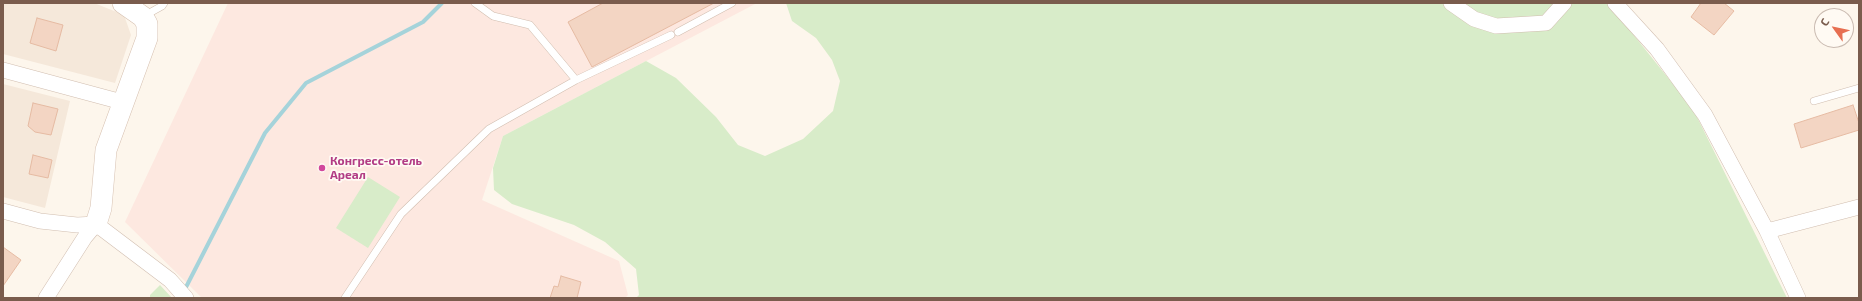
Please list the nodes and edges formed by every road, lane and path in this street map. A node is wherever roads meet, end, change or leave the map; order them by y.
1 (123, 3) edge
2 (164, 3) edge
3 (474, 3) edge
4 (732, 3) edge
5 (1450, 3) edge
6 (1564, 3) edge
7 (1615, 3) edge
8 (143, 16) junction
9 (3, 70) edge
10 (576, 80) junction
11 (1859, 88) edge
12 (1814, 101) dead end
13 (122, 102) junction
14 (1859, 207) edge
15 (3, 211) edge
16 (96, 224) junction
17 (1768, 232) junction
18 (46, 298) edge
19 (186, 298) edge
20 (345, 298) edge
21 (1798, 298) edge

1 - 8 street
2 - 8 lane
3 - 10 lane
4 - 10 lane
5 - 6 street
7 - 17 street
8 - 13 street
9 - 13 street
10 - 20 lane
11 - 12 lane
13 - 16 street
14 - 17 street
15 - 16 street
16 - 18 street
16 - 19 street
17 - 21 street

